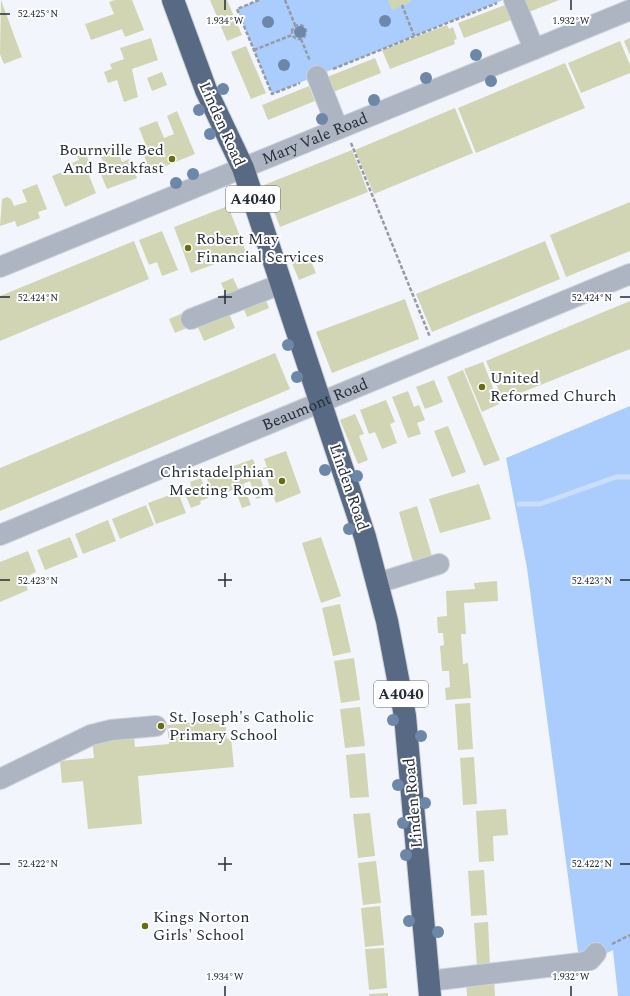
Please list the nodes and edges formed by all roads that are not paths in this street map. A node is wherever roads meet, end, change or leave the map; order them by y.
1 (173, 0) edge
2 (514, 0) edge
3 (630, 10) edge
4 (534, 49) junction
5 (317, 76) road end
6 (340, 128) junction
7 (243, 168) junction
8 (0, 267) edge
9 (630, 274) edge
10 (281, 284) junction
11 (191, 319) dead end
12 (320, 402) junction
13 (0, 535) edge
14 (439, 564) dead end
15 (378, 583) junction
16 (156, 726) dead end
17 (0, 779) edge
18 (596, 953) dead end
19 (429, 989) edge

1 - 7 highway, Linden Road / A4040
2 - 4 street
3 - 4 street, Mary Vale Road
4 - 6 street, Mary Vale Road
5 - 6 street
6 - 7 street, Mary Vale Road
7 - 8 street, Mary Vale Road
7 - 10 highway, Linden Road / A4040
9 - 12 street, Beaumont Road
10 - 11 street
10 - 12 highway, Linden Road / A4040
12 - 13 street, Beaumont Road
12 - 15 highway, Linden Road / A4040
14 - 15 street
15 - 19 highway, Linden Road / A4040
16 - 17 street
18 - 19 street

